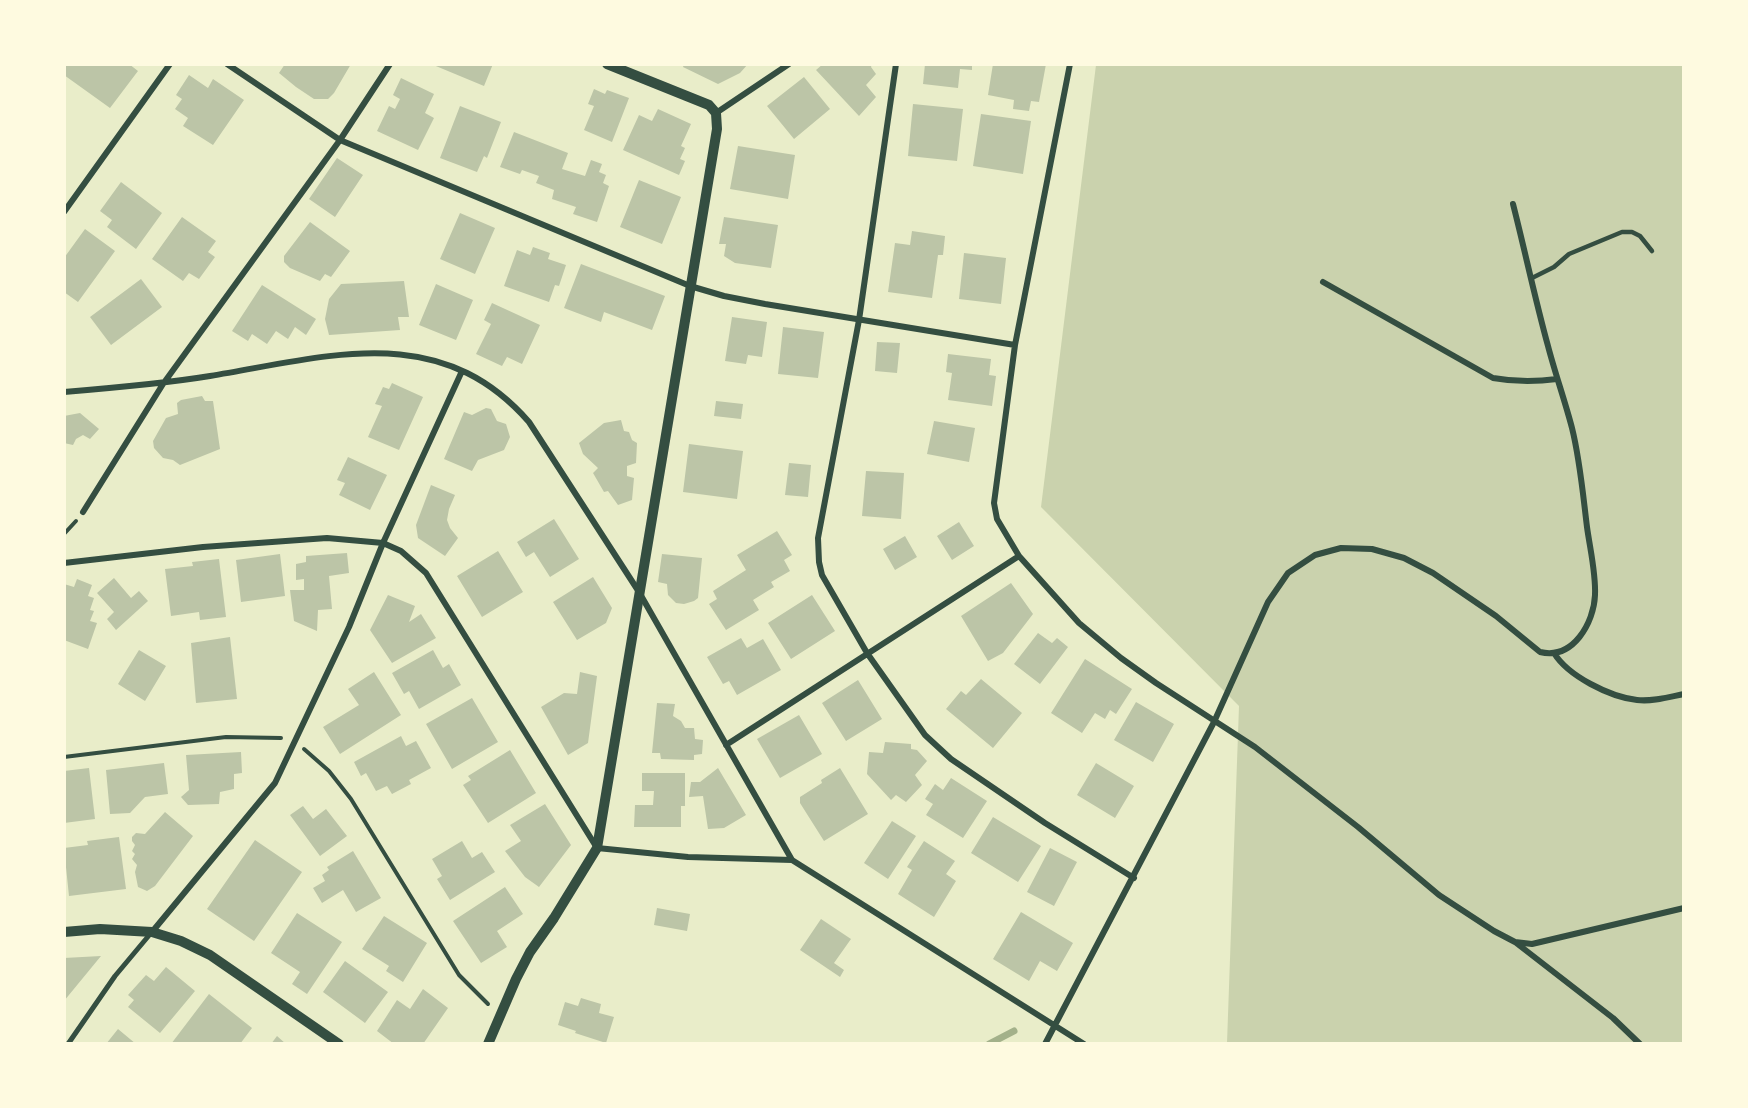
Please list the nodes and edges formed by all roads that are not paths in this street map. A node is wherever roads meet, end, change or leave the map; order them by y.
1 (170, 64) edge
2 (226, 64) edge
3 (390, 64) edge
4 (607, 64) edge
5 (789, 64) edge
6 (896, 64) edge
7 (1070, 64) edge
8 (716, 113) junction
9 (340, 140) junction
10 (1513, 204) dead end
11 (64, 212) edge
12 (1652, 251) dead end
13 (1532, 278) junction
14 (1323, 282) dead end
15 (690, 286) junction
16 (859, 320) junction
17 (1014, 345) junction
18 (462, 371) junction
19 (1557, 379) junction
20 (163, 384) junction
21 (64, 393) edge
22 (83, 512) dead end
23 (383, 543) junction
24 (1019, 556) junction
25 (64, 563) edge
26 (639, 592) junction
27 (867, 653) junction
28 (1554, 653) junction
29 (1683, 694) edge
30 (1214, 722) junction
31 (726, 745) junction
32 (597, 848) junction
33 (792, 860) junction
34 (1134, 878) junction
35 (1683, 908) edge
36 (64, 932) edge
37 (152, 932) junction
38 (1515, 942) junction
39 (1054, 1025) junction
40 (68, 1044) edge
41 (339, 1044) edge
42 (488, 1044) edge
43 (1045, 1044) edge
44 (1084, 1044) edge
45 (1640, 1044) edge

1 - 11 street
2 - 9 street
3 - 9 street
4 - 8 street
5 - 8 street
6 - 16 street
7 - 17 street
8 - 15 street
9 - 15 street
9 - 20 street
10 - 13 street
12 - 13 lane
13 - 19 street
14 - 19 street
15 - 16 street
15 - 26 street
16 - 17 street
16 - 27 street
17 - 24 street
18 - 20 street
18 - 23 street
18 - 26 street
19 - 28 street
20 - 21 street
20 - 22 street
23 - 25 street
23 - 32 street
23 - 37 street
24 - 27 street
24 - 30 street
26 - 31 street
26 - 32 street
27 - 31 street
27 - 34 street
28 - 29 street
28 - 30 street
30 - 34 street
30 - 38 street
31 - 33 street
32 - 33 street
32 - 42 street
33 - 39 street
34 - 39 street
35 - 38 street
36 - 37 street
37 - 40 street
37 - 41 street
38 - 45 street
39 - 43 street
39 - 44 street

